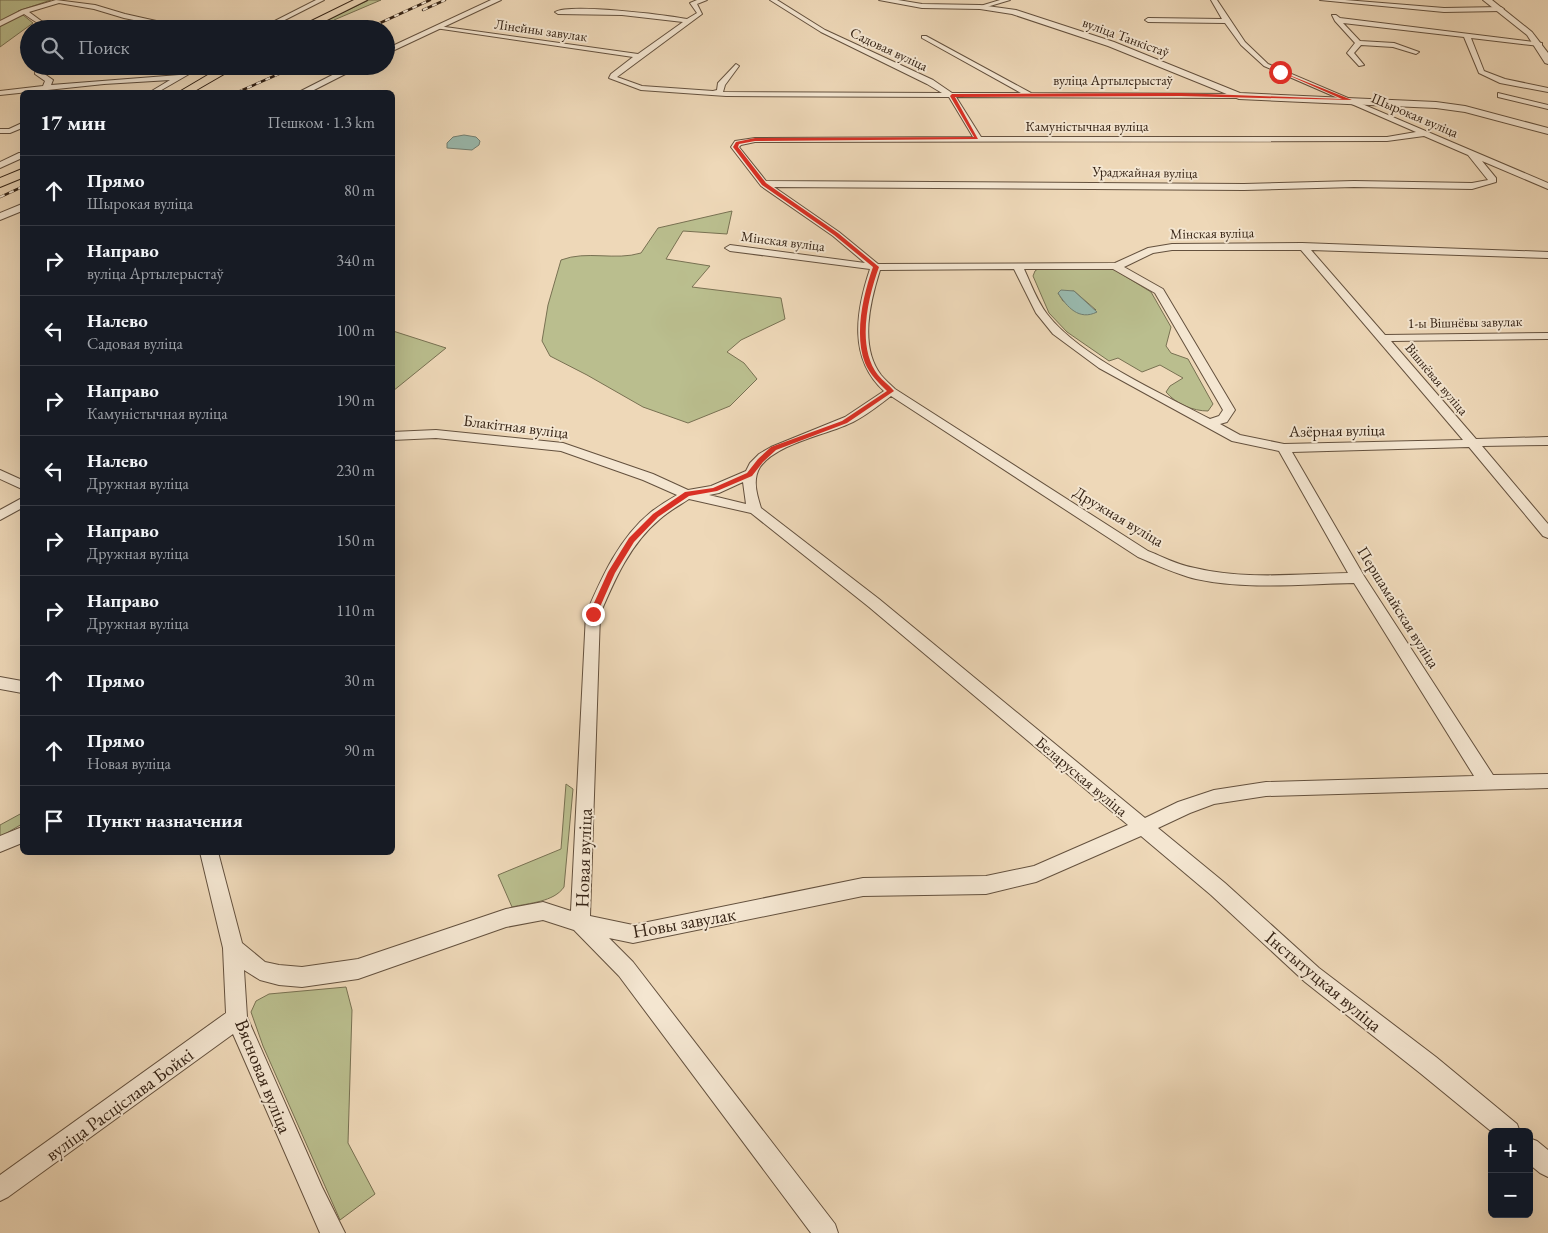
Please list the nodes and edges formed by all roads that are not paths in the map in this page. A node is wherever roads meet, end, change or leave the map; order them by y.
1 (60, 0) edge
2 (321, 0) edge
3 (345, 0) edge
4 (362, 0) edge
5 (498, 0) edge
6 (704, 0) edge
7 (773, 0) edge
8 (883, 0) edge
9 (1008, 0) edge
10 (1214, 0) edge
11 (1321, 0) edge
12 (1487, 0) edge
13 (899, 1) edge
14 (980, 7) junction
15 (1501, 9) junction
16 (24, 11) junction
17 (558, 12) dead end
18 (36, 20) edge
19 (142, 20) edge
20 (280, 20) edge
21 (303, 20) edge
22 (319, 20) edge
23 (1148, 20) dead end
24 (1226, 20) junction
25 (1337, 20) junction
26 (686, 21) junction
27 (0, 24) edge
28 (438, 28) junction
29 (1467, 36) junction
30 (924, 37) dead end
31 (1358, 43) junction
32 (1543, 46) edge
33 (395, 48) edge
34 (1416, 52) dead end
35 (641, 56) junction
36 (1548, 61) edge
37 (1361, 65) dead end
38 (736, 66) dead end
39 (41, 75) edge
40 (185, 75) edge
41 (200, 75) edge
42 (216, 75) edge
43 (339, 75) edge
44 (182, 77) junction
45 (117, 82) junction
46 (46, 88) junction
47 (28, 90) edge
48 (93, 90) edge
49 (158, 90) edge
50 (174, 90) edge
51 (189, 90) edge
52 (308, 90) edge
53 (1548, 90) edge
54 (20, 91) edge
55 (0, 93) edge
56 (714, 93) junction
57 (1028, 94) junction
58 (952, 96) junction
59 (1239, 96) junction
60 (1501, 96) dead end
61 (1350, 100) junction
62 (1548, 108) edge
63 (20, 126) edge
64 (0, 131) edge
65 (10, 131) junction
66 (1548, 131) edge
67 (20, 132) edge
68 (1426, 134) junction
69 (977, 138) junction
70 (1472, 154) junction
71 (20, 156) edge
72 (0, 164) edge
73 (20, 165) edge
74 (0, 174) edge
75 (20, 174) edge
76 (0, 183) edge
77 (764, 184) junction
78 (1548, 186) edge
79 (20, 208) edge
80 (0, 217) edge
81 (1302, 246) junction
82 (730, 248) dead end
83 (1548, 255) edge
84 (1018, 266) junction
85 (1114, 266) junction
86 (876, 267) junction
87 (1548, 336) edge
88 (1382, 338) junction
89 (891, 391) junction
90 (1208, 424) junction
91 (395, 436) edge
92 (1548, 441) edge
93 (1471, 443) junction
94 (1284, 448) junction
95 (0, 474) edge
96 (750, 474) junction
97 (20, 484) edge
98 (687, 494) junction
99 (20, 503) edge
100 (755, 510) junction
101 (0, 516) edge
102 (1548, 534) edge
103 (1358, 578) junction
104 (0, 683) edge
105 (20, 687) edge
106 (1548, 781) edge
107 (1488, 783) junction
108 (1143, 827) junction
109 (20, 836) edge
110 (0, 844) edge
111 (210, 855) edge
112 (580, 923) junction
113 (233, 948) junction
114 (237, 1018) junction
115 (1503, 1128) edge
116 (1533, 1152) edge
117 (1548, 1164) edge
118 (0, 1190) edge
119 (333, 1233) edge
120 (826, 1233) edge

1 - 16 street
1 - 19 street
2 - 20 street
3 - 21 highway
4 - 22 highway
5 - 28 street
6 - 26 street
7 - 58 street, Садовая вуліца
8 - 13 street, вуліца Танкістаў
9 - 14 street
10 - 24 street, Шырокая вуліца
11 - 15 street
11 - 25 street
12 - 15 street
13 - 14 street, вуліца Танкістаў
14 - 59 street, вуліца Танкістаў
15 - 32 street
16 - 18 street
16 - 27 street
17 - 26 street
23 - 24 street
24 - 61 street, Шырокая вуліца
25 - 29 street
25 - 31 street
26 - 35 street
28 - 33 street
28 - 35 street, Лінейны завулак
29 - 32 street
29 - 53 street
30 - 57 street
31 - 34 street
31 - 37 street
32 - 36 street
35 - 56 street, вуліца Артылерыстаў
38 - 56 street
39 - 46 street
40 - 44 street
41 - 50 highway
42 - 51 highway
43 - 52 street
44 - 45 street
44 - 49 street
45 - 46 street
45 - 48 street
46 - 47 street
54 - 55 street
56 - 58 street, вуліца Артылерыстаў
57 - 58 street, вуліца Артылерыстаў
57 - 59 street, вуліца Артылерыстаў
58 - 69 street, Садовая вуліца
59 - 61 street, вуліца Артылерыстаў
60 - 62 street
61 - 66 street, вуліца Артылерыстаў
61 - 68 street, Шырокая вуліца
63 - 65 street
64 - 65 street
65 - 67 street
68 - 69 street, Камуністычная вуліца
68 - 70 street, Шырокая вуліца
69 - 77 street, Камуністычная вуліца
70 - 77 street, Ураджайная вуліца
70 - 78 street, Шырокая вуліца
71 - 72 street
73 - 74 highway
75 - 76 highway
77 - 86 street
79 - 80 street
81 - 83 street, Мінская вуліца
81 - 85 street, Мінская вуліца
81 - 88 street, Вішнёвая вуліца
82 - 86 street, Мінская вуліца
84 - 85 street, Мінская вуліца
84 - 86 street, Мінская вуліца
84 - 90 street, Азёрная вуліца
85 - 90 street
86 - 89 street, Дружная вуліца
87 - 88 street, 1-ы Вішнёвы завулак
88 - 93 street, Вішнёвая вуліца
89 - 96 street
89 - 103 street, Дружная вуліца
90 - 94 street, Азёрная вуліца
91 - 98 street, Блакітная вуліца
92 - 93 street, Азёрная вуліца
93 - 94 street, Азёрная вуліца
93 - 102 street, Вішнёвая вуліца
94 - 103 street, Першамайская вуліца
95 - 97 street
96 - 98 street
96 - 100 street
98 - 100 street, Беларуская вуліца
98 - 112 street, Новая вуліца
99 - 101 street
100 - 108 street, Беларуская вуліца
103 - 107 street, Першамайская вуліца
104 - 105 street
106 - 107 street, Беларуская вуліца
107 - 108 street, Беларуская вуліца
108 - 112 street, Новы завулак
108 - 115 street, Інстытуцкая вуліца
109 - 110 street
111 - 113 street, Вясновая вуліца
112 - 113 street, Новы завулак
112 - 120 street, Новая вуліца
113 - 114 street, Вясновая вуліца
114 - 118 street, вуліца Расціслава Бойкі
114 - 119 street, Вясновая вуліца
116 - 117 street

